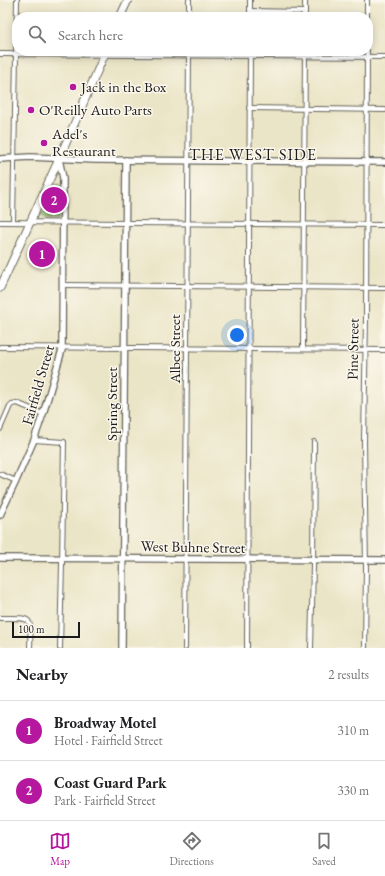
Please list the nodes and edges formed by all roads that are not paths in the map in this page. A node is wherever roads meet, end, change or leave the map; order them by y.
1 (17, 0) edge
2 (128, 0) edge
3 (189, 0) edge
4 (250, 0) edge
5 (305, 0) edge
6 (367, 0) edge
7 (250, 11) joint
8 (17, 12) edge
9 (122, 12) edge
10 (189, 12) edge
11 (305, 12) joint
12 (367, 12) edge
13 (0, 54) edge
14 (12, 54) edge
15 (16, 56) edge
16 (104, 56) edge
17 (189, 56) edge
18 (250, 56) joint
19 (305, 57) junction
20 (367, 57) junction
21 (385, 57) edge
22 (250, 108) junction
23 (304, 109) junction
24 (367, 109) junction
25 (385, 110) edge
26 (15, 158) junction
27 (0, 159) edge
28 (59, 159) junction
29 (126, 160) junction
30 (188, 161) junction
31 (250, 161) junction
32 (304, 161) junction
33 (367, 162) junction
34 (385, 162) edge
35 (0, 222) edge
36 (14, 222) junction
37 (30, 222) junction
38 (62, 223) junction
39 (125, 224) junction
40 (188, 224) junction
41 (250, 224) junction
42 (304, 225) junction
43 (366, 225) junction
44 (385, 225) edge
45 (62, 285) junction
46 (124, 286) junction
47 (187, 286) junction
48 (249, 287) junction
49 (303, 287) junction
50 (0, 288) edge
51 (366, 288) junction
52 (385, 288) edge
53 (0, 347) edge
54 (62, 348) junction
55 (125, 348) junction
56 (187, 348) junction
57 (249, 349) junction
58 (303, 349) junction
59 (366, 350) junction
60 (385, 350) edge
61 (43, 414) junction
62 (0, 429) edge
63 (34, 440) junction
64 (314, 442) dead end
65 (0, 474) edge
66 (16, 481) junction
67 (0, 515) edge
68 (0, 558) edge
69 (62, 558) junction
70 (123, 558) junction
71 (186, 559) junction
72 (247, 560) junction
73 (313, 560) junction
74 (366, 560) junction
75 (385, 560) edge
76 (0, 618) edge
77 (30, 648) edge
78 (60, 648) edge
79 (122, 648) edge
80 (185, 648) edge
81 (247, 648) edge
82 (312, 648) edge
83 (365, 648) edge

1 - 8 street
2 - 9 highway
3 - 10 street
4 - 7 street
5 - 11 street
6 - 12 street
7 - 11 street
13 - 14 street
15 - 26 street
16 - 28 highway
17 - 30 street, Albee Street
18 - 19 street
18 - 22 street
19 - 20 street
19 - 23 street
20 - 21 street
20 - 24 street, Pine Street
22 - 23 street
22 - 31 street
23 - 24 street
23 - 32 street
24 - 25 street
24 - 33 street, Pine Street
26 - 27 street
26 - 28 street
26 - 36 street
28 - 29 street
28 - 37 highway
28 - 38 street, Fairfield Street
29 - 30 street
29 - 39 street, Spring Street
30 - 31 street
30 - 40 street, Albee Street
31 - 32 street
31 - 41 street
32 - 33 street
32 - 42 street
33 - 34 street
33 - 43 street, Pine Street
35 - 36 street
36 - 37 street
37 - 38 street
37 - 50 highway
38 - 39 street
38 - 45 street, Fairfield Street
39 - 40 street
39 - 46 street, Spring Street
40 - 41 street
40 - 47 street, Albee Street
41 - 42 street
41 - 48 street
42 - 43 street
42 - 49 street
43 - 44 street
43 - 51 street, Pine Street
45 - 46 street
45 - 54 street, Fairfield Street
46 - 47 street
46 - 55 street, Spring Street
47 - 48 street
47 - 56 street, Albee Street
48 - 49 street
48 - 57 street
49 - 51 street
49 - 58 street
51 - 52 street
51 - 59 street, Pine Street
53 - 54 street
54 - 55 street
54 - 61 street, Fairfield Street
55 - 56 street
55 - 70 street, Spring Street
56 - 57 street
56 - 71 street, Albee Street
57 - 58 street
57 - 72 street
58 - 59 street
59 - 60 street
59 - 74 street, Pine Street
61 - 62 street
61 - 63 street, Fairfield Street
63 - 66 street, Fairfield Street
63 - 69 street
64 - 73 street
65 - 66 street
66 - 67 street, Fairfield Street
68 - 69 street, West Buhne Street
69 - 70 street, West Buhne Street
69 - 78 street
70 - 71 street, West Buhne Street
70 - 79 street, Spring Street
71 - 72 street, West Buhne Street
71 - 80 street, Albee Street
72 - 73 street, West Buhne Street
72 - 81 street
73 - 74 street, West Buhne Street
73 - 82 street
74 - 75 street, West Buhne Street
74 - 83 street, Pine Street
76 - 77 street

